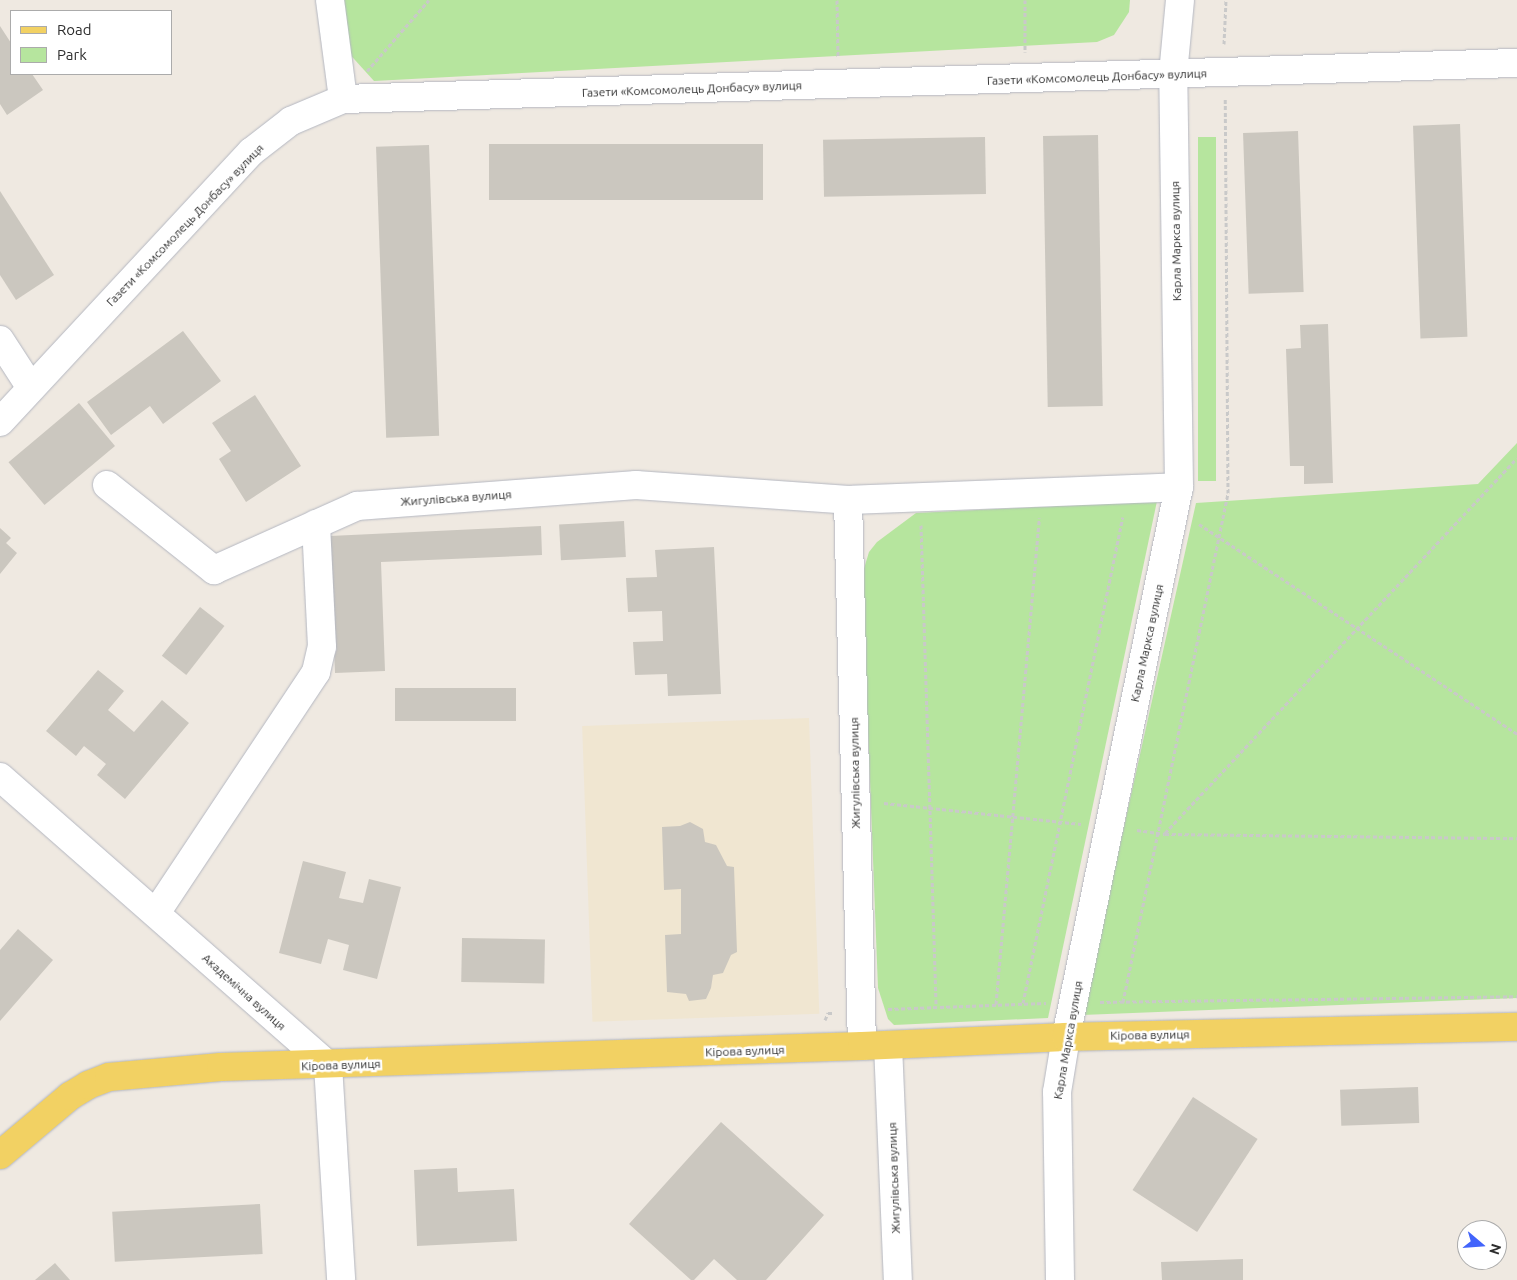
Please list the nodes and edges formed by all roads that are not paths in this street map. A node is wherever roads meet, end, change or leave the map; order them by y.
1 (330, 0) edge
2 (1180, 0) edge
3 (1517, 63) edge
4 (1173, 74) junction
5 (343, 99) junction
6 (0, 340) edge
7 (31, 388) junction
8 (0, 422) edge
9 (107, 485) dead end
10 (1179, 488) junction
11 (848, 500) junction
12 (316, 524) junction
13 (0, 776) edge
14 (156, 913) junction
15 (1517, 1026) edge
16 (1066, 1037) junction
17 (875, 1046) junction
18 (328, 1065) junction
19 (0, 1154) edge
20 (341, 1280) edge
21 (898, 1280) edge
22 (1060, 1280) edge

1 - 5 street
2 - 4 street, Карла Маркса вулиця
3 - 4 street, Газети «Комсомолець Донбасу» вулиця
4 - 5 street, Газети «Комсомолець Донбасу» вулиця
4 - 10 street, Карла Маркса вулиця
5 - 7 street, Газети «Комсомолець Донбасу» вулиця
6 - 7 street
7 - 8 street, Газети «Комсомолець Донбасу» вулиця
9 - 12 street, Жигулівська вулиця
10 - 11 street, Жигулівська вулиця
10 - 16 street, Карла Маркса вулиця
11 - 12 street, Жигулівська вулиця
11 - 17 street, Жигулівська вулиця
12 - 14 street
13 - 14 street, Академічна вулиця
14 - 18 street, Академічна вулиця
15 - 16 main road, Кірова вулиця
16 - 17 main road, Кірова вулиця
16 - 22 street, Карла Маркса вулиця
17 - 18 main road, Кірова вулиця
17 - 21 street, Жигулівська вулиця
18 - 19 main road, Кірова вулиця
18 - 20 street

